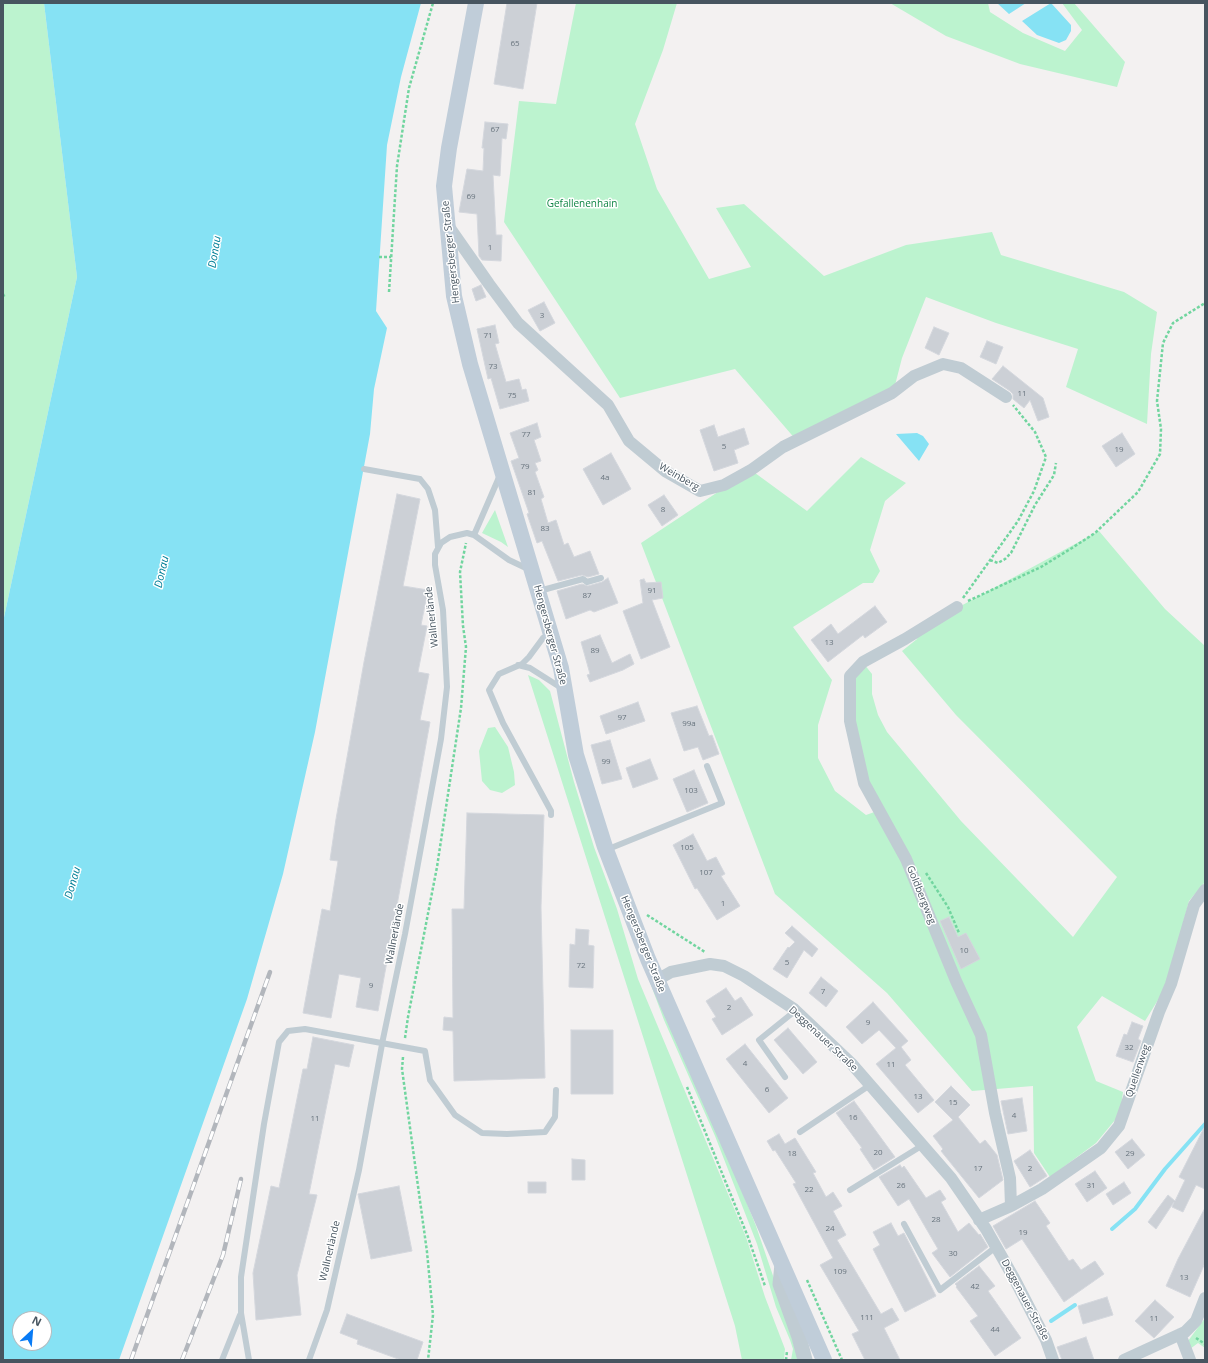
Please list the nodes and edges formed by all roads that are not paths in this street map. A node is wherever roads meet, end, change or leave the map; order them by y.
1 (476, 3) edge
2 (447, 223) junction
3 (1006, 397) road end
4 (364, 469) dead end
5 (502, 472) junction
6 (474, 535) junction
7 (438, 547) junction
8 (533, 572) junction
9 (601, 578) dead end
10 (539, 591) junction
11 (957, 607) road end
12 (551, 633) junction
13 (518, 665) junction
14 (564, 690) junction
15 (707, 766) dead end
16 (551, 815) dead end
17 (606, 850) junction
18 (1205, 890) edge
19 (657, 980) junction
20 (796, 1011) junction
21 (383, 1044) junction
22 (785, 1077) dead end
23 (870, 1085) junction
24 (556, 1090) dead end
25 (800, 1132) dead end
26 (923, 1145) junction
27 (850, 1190) dead end
28 (1011, 1206) junction
29 (979, 1220) junction
30 (904, 1224) dead end
31 (996, 1247) junction
32 (782, 1264) junction
33 (1205, 1298) edge
34 (241, 1313) junction
35 (1180, 1334) junction
36 (222, 1360) edge
37 (248, 1360) edge
38 (309, 1360) edge
39 (805, 1360) edge
40 (824, 1360) edge
41 (1053, 1360) edge
42 (1124, 1360) edge
43 (1190, 1360) edge

1 - 2 main road, Hengersberger Straße
2 - 3 street, Weinberg
2 - 5 main road, Hengersberger Straße
4 - 7 lane, Wallnerlände
5 - 6 lane
5 - 8 main road, Hengersberger Straße
6 - 7 lane
6 - 8 lane
7 - 21 lane, Wallnerlände
8 - 10 main road, Hengersberger Straße
9 - 10 lane
10 - 12 main road, Hengersberger Straße
11 - 28 street, Goldbergweg
12 - 13 lane
12 - 14 main road, Hengersberger Straße
13 - 14 lane
13 - 16 lane
14 - 17 main road, Hengersberger Straße
15 - 17 lane
17 - 19 main road, Hengersberger Straße
18 - 28 street, Quellenweg
19 - 20 street, Deggenauer Straße
19 - 32 main road, Hengersberger Straße
20 - 22 lane
20 - 23 street, Deggenauer Straße
21 - 24 lane
21 - 34 lane
21 - 38 lane, Wallnerlände
23 - 25 lane
23 - 26 street, Deggenauer Straße
26 - 27 lane
26 - 29 street, Deggenauer Straße
28 - 29 street
29 - 31 street, Deggenauer Straße
30 - 31 lane
31 - 41 street, Deggenauer Straße
32 - 39 street, Hengersberger Straße
32 - 40 main road, Hengersberger Straße
33 - 35 street
34 - 36 lane
34 - 37 lane
35 - 42 street
35 - 43 street

